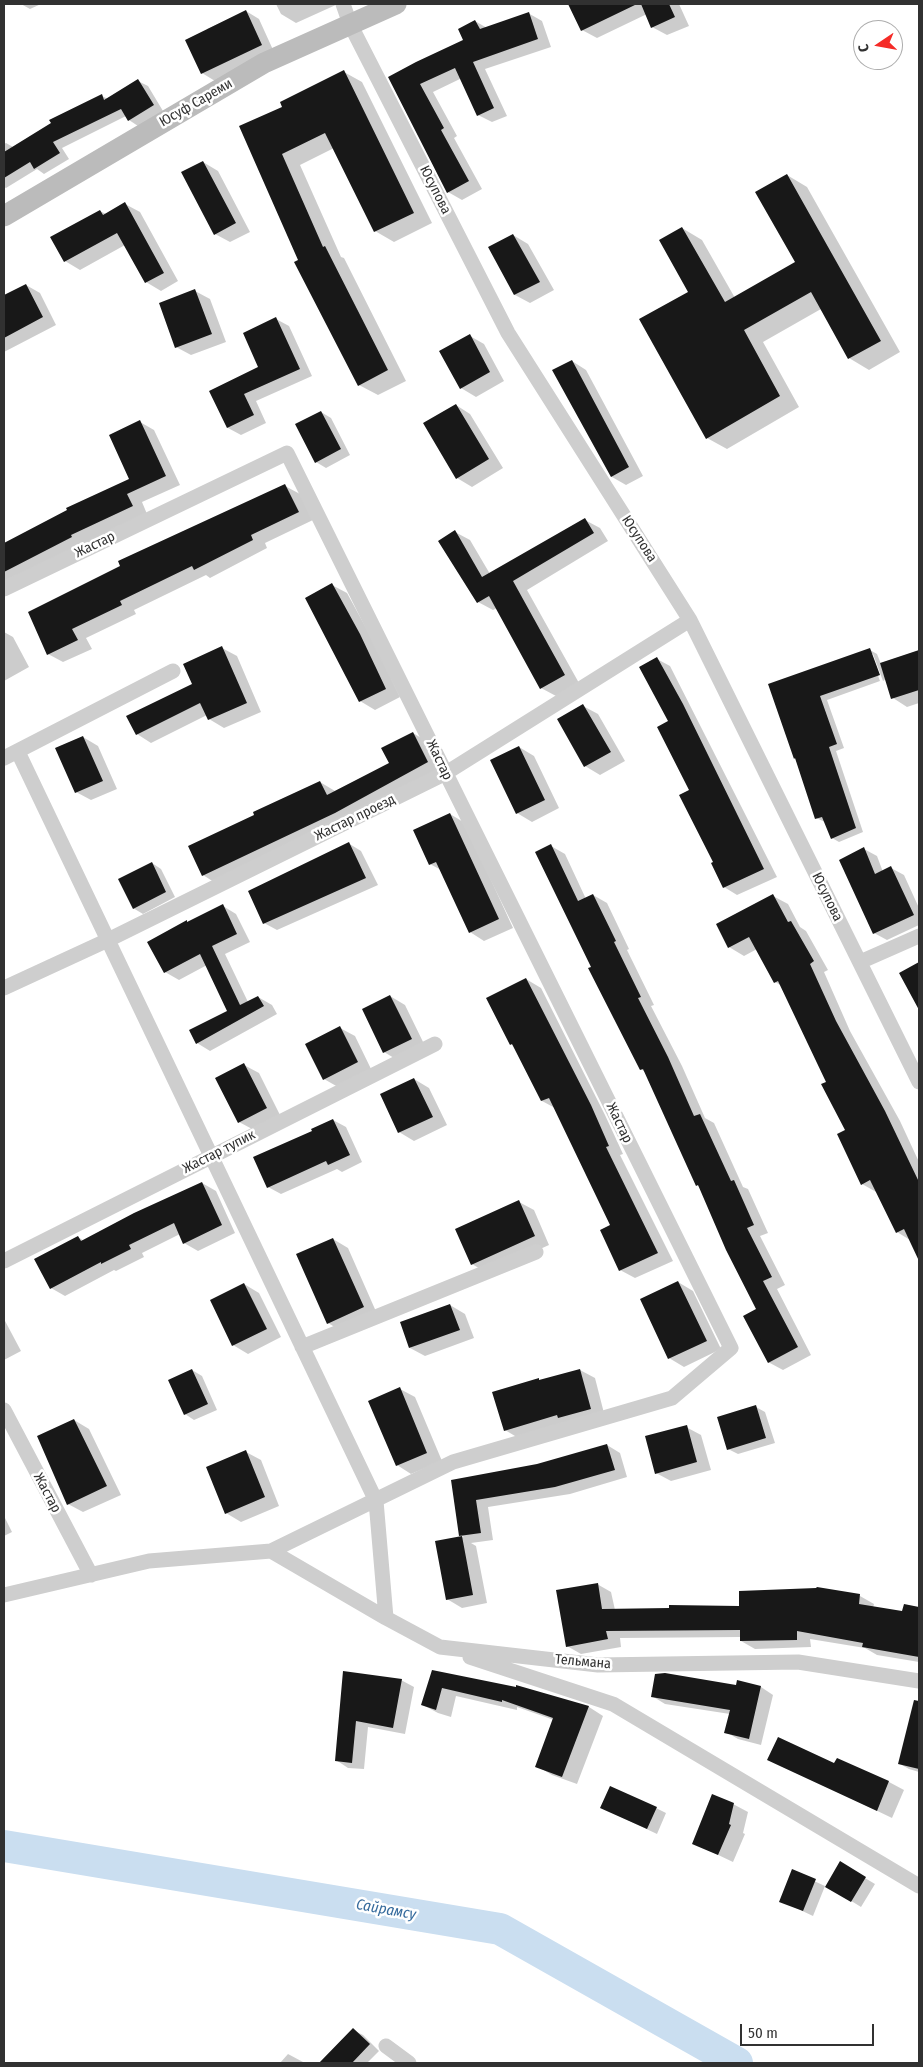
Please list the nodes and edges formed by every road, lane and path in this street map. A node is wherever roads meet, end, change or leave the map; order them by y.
1 (343, 4) edge
2 (396, 4) edge
3 (350, 24) junction
4 (4, 216) edge
5 (4, 589) edge
6 (690, 620) junction
7 (173, 672) dead end
8 (18, 752) junction
9 (4, 758) edge
10 (446, 773) junction
11 (919, 936) edge
12 (108, 940) junction
13 (860, 962) junction
14 (4, 988) edge
15 (435, 1044) dead end
16 (919, 1082) edge
17 (211, 1156) junction
18 (536, 1252) dead end
19 (4, 1261) edge
20 (302, 1347) junction
21 (4, 1410) edge
22 (376, 1500) junction
23 (271, 1551) junction
24 (90, 1575) junction
25 (4, 1595) edge
26 (386, 1618) junction
27 (440, 1647) junction
28 (919, 1681) edge
29 (919, 1886) edge
30 (386, 2046) dead end
31 (409, 2063) edge

1 - 3 street, Юсупова
2 - 3 main road, Юсуф Сареми
3 - 4 main road, Юсуф Сареми
3 - 6 street, Юсупова
5 - 10 street, Жастар
6 - 10 street, Жастар проезд
6 - 13 street, Юсупова
7 - 8 street
8 - 9 street
8 - 12 street
10 - 12 street, Жастар проезд
10 - 22 street, Жастар
11 - 13 street
12 - 14 street, Жастар проезд
12 - 17 street
13 - 16 street, Юсупова
15 - 17 street, Жастар тупик
17 - 19 street, Жастар тупик
17 - 20 street
18 - 20 street
20 - 22 street
21 - 24 street, Жастар
22 - 23 street
22 - 26 street
23 - 24 street
23 - 26 street, Тельмана
24 - 25 street
26 - 27 street, Тельмана
27 - 28 street, Тельмана
27 - 29 street
30 - 31 street

